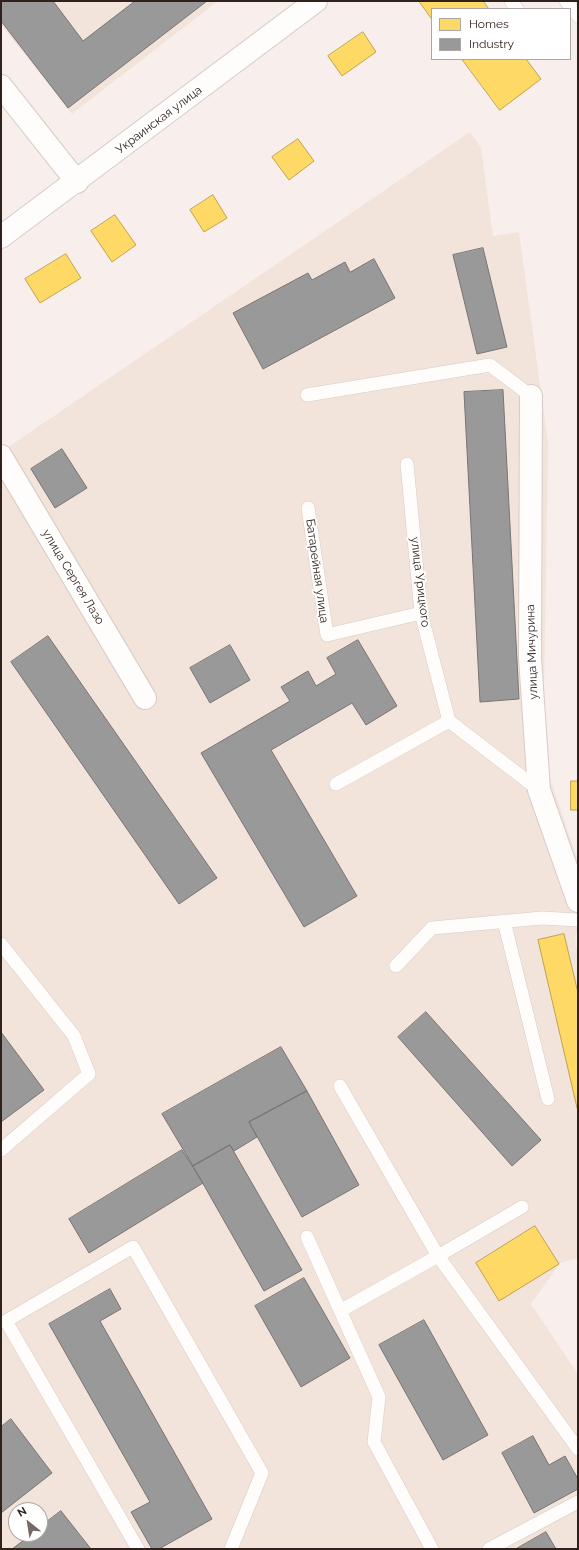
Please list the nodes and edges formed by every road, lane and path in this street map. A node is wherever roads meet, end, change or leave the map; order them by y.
1 (316, 1) edge
2 (566, 1) edge
3 (578, 16) edge
4 (1, 86) edge
5 (77, 182) junction
6 (1, 237) edge
7 (307, 395) dead end
8 (531, 396) joint
9 (1, 456) edge
10 (407, 464) dead end
11 (308, 508) dead end
12 (421, 613) junction
13 (144, 698) dead end
14 (449, 721) junction
15 (336, 784) dead end
16 (539, 790) junction
17 (578, 901) edge
18 (578, 920) edge
19 (504, 921) junction
20 (1, 944) edge
21 (396, 966) dead end
22 (340, 1086) dead end
23 (548, 1099) dead end
24 (1, 1150) edge
25 (522, 1207) dead end
26 (307, 1237) dead end
27 (438, 1256) junction
28 (340, 1311) junction
29 (578, 1449) edge
30 (578, 1502) edge
31 (138, 1549) edge
32 (231, 1549) edge
33 (432, 1549) edge
34 (489, 1549) edge

1 - 5 street, Украинская улица
2 - 3 lane
4 - 5 street
5 - 6 street, Украинская улица
7 - 8 lane
8 - 16 street, улица Мичурина
9 - 13 street, улица Сергея Лазо
10 - 12 lane, улица Урицкого
11 - 12 lane, Батарейная улица
12 - 14 lane, улица Урицкого
14 - 15 lane
14 - 16 lane
16 - 17 street, улица Мичурина
18 - 19 lane
19 - 21 lane
19 - 23 lane
20 - 24 lane
22 - 27 lane
25 - 27 lane
26 - 28 lane
27 - 28 lane
27 - 29 lane
28 - 33 lane
30 - 34 lane
31 - 32 lane

